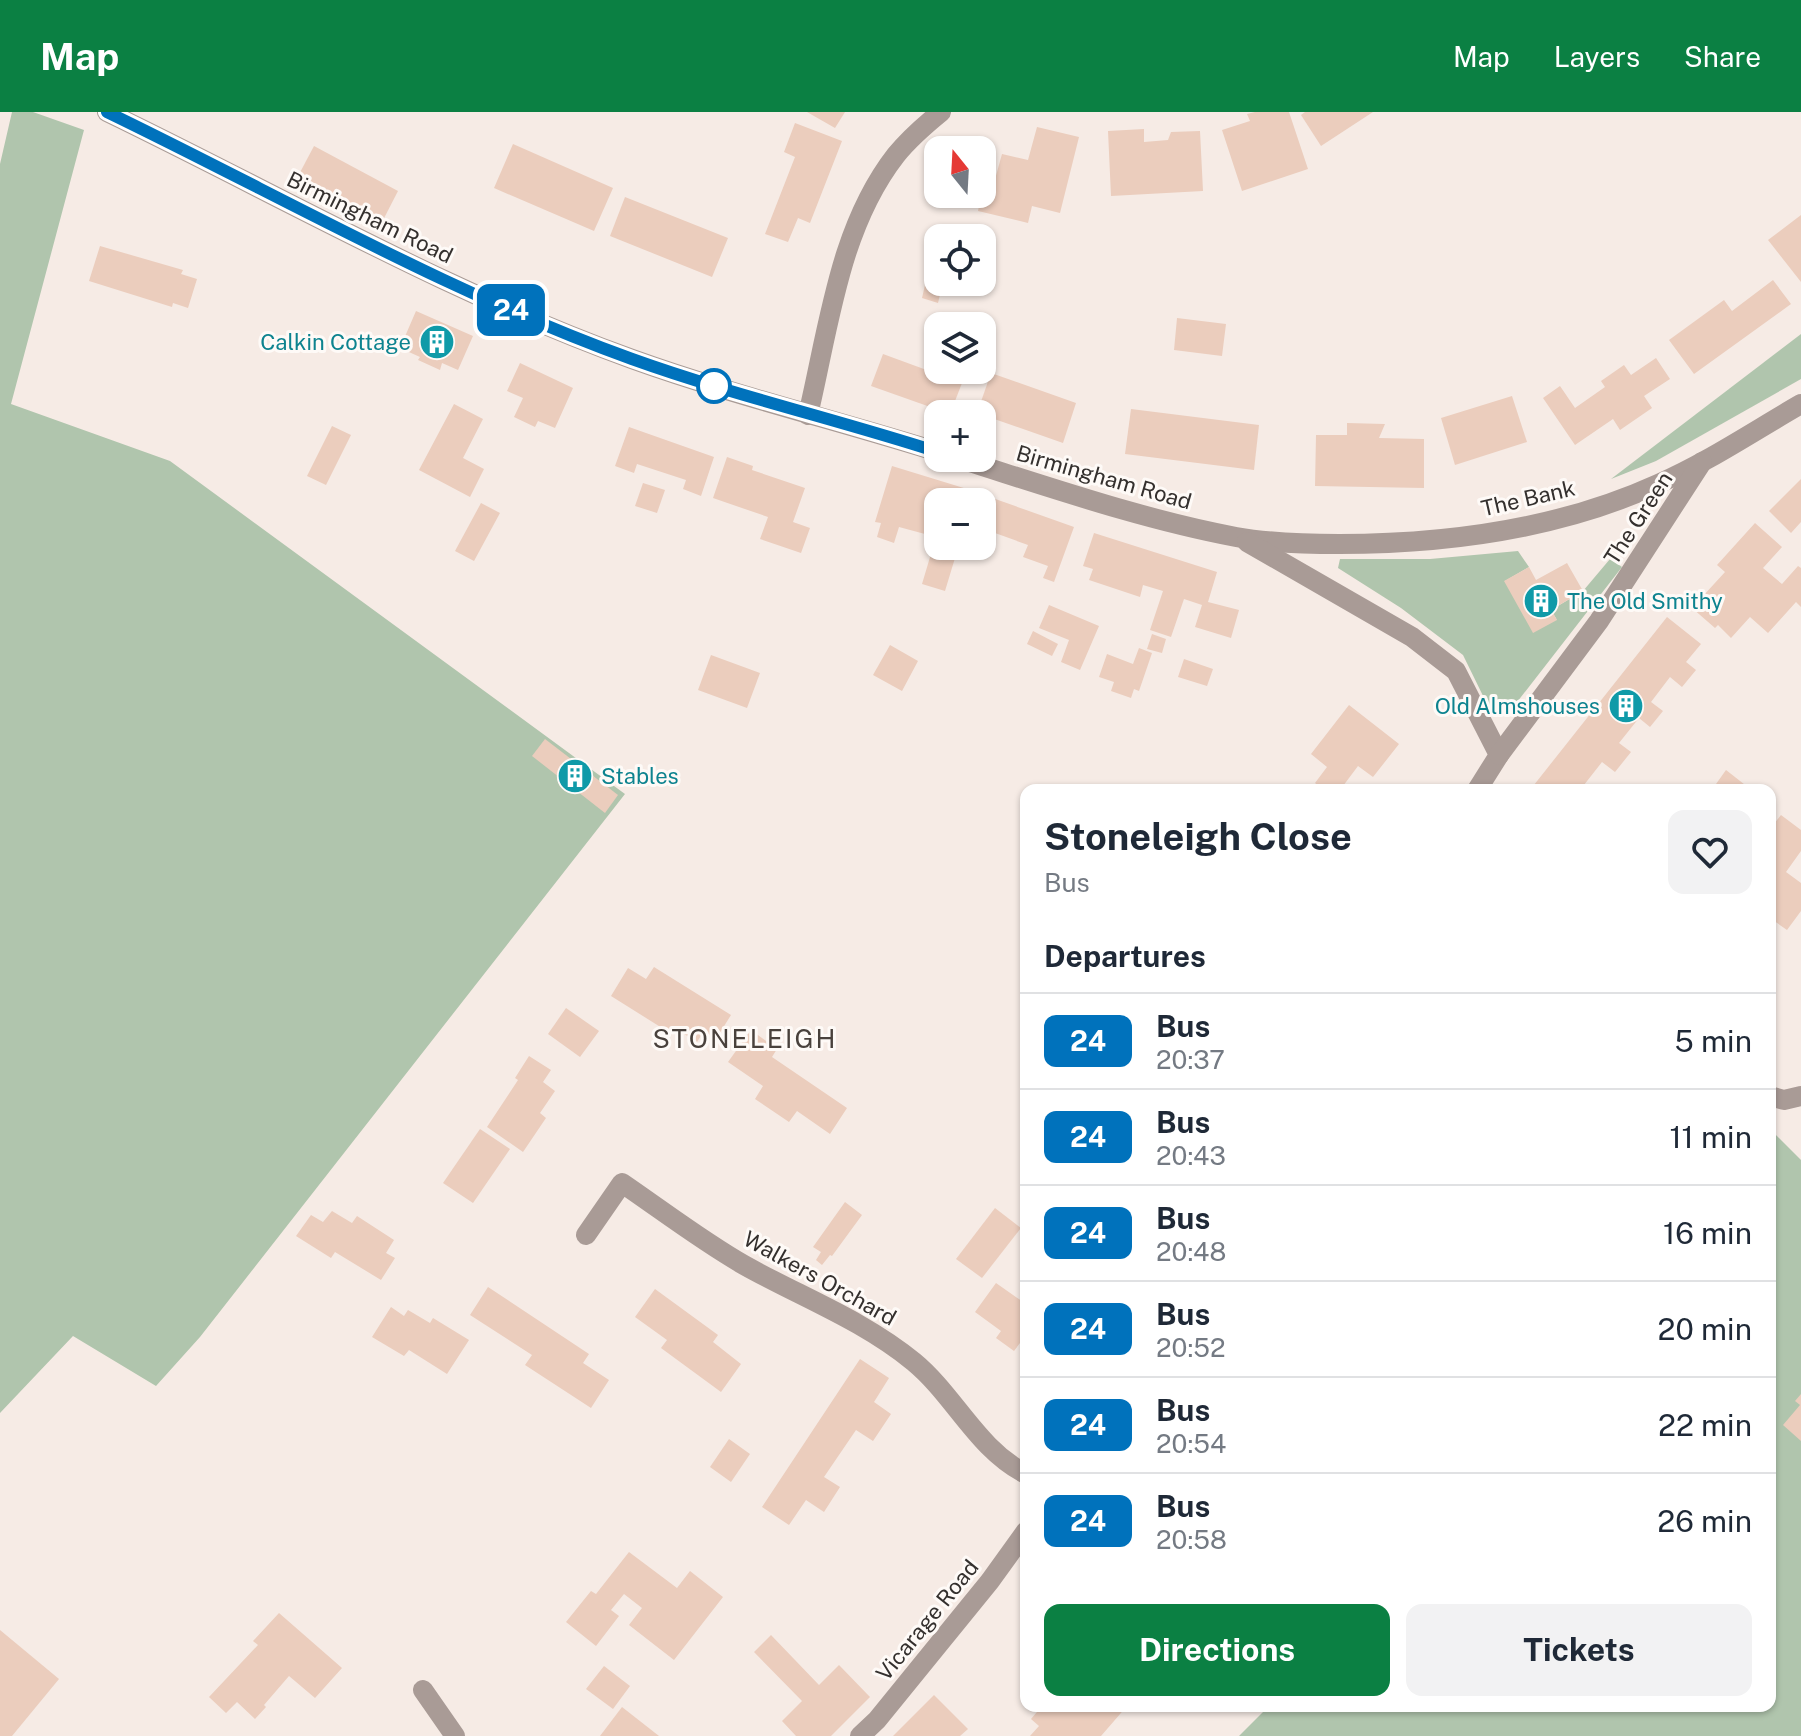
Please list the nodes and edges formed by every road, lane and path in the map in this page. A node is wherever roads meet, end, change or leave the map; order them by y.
1 (108, 112) edge
2 (941, 112) edge
3 (1801, 404) edge
4 (808, 415) junction
5 (924, 448) edge
6 (1702, 462) junction
7 (996, 470) edge
8 (1240, 538) junction
9 (1499, 755) junction
10 (1481, 784) edge
11 (1801, 1096) edge
12 (1776, 1098) edge
13 (586, 1235) dead end
14 (1020, 1471) edge
15 (1020, 1539) edge
16 (423, 1690) dead end
17 (455, 1736) edge
18 (860, 1736) edge

1 - 4 street, Birmingham Road
2 - 4 street
3 - 6 street, The Bank
4 - 5 street, Birmingham Road
6 - 8 street, The Bank
6 - 9 street, The Green
7 - 8 street, Birmingham Road
8 - 9 street
9 - 10 street, The Green
11 - 12 street
13 - 14 street, Walkers Orchard
15 - 18 street, Vicarage Road
16 - 17 street

